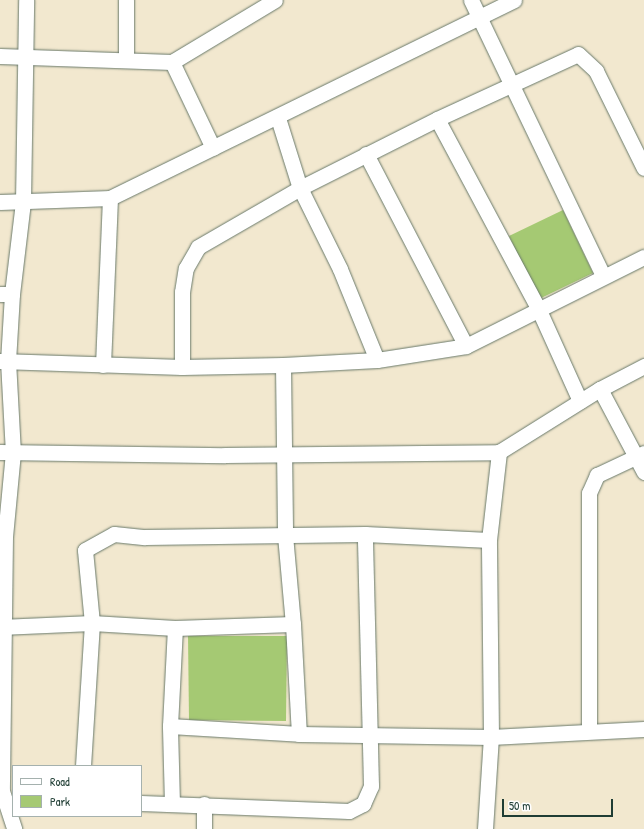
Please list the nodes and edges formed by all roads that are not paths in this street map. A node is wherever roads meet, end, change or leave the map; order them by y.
1 (26, 0) edge
2 (126, 0) edge
3 (275, 0) edge
4 (471, 0) edge
5 (514, 0) edge
6 (482, 19) junction
7 (0, 56) edge
8 (27, 57) junction
9 (126, 59) junction
10 (172, 62) junction
11 (511, 82) junction
12 (278, 118) junction
13 (437, 119) junction
14 (213, 148) junction
15 (366, 154) junction
16 (644, 168) edge
17 (300, 188) junction
18 (110, 198) junction
19 (0, 202) edge
20 (23, 202) junction
21 (644, 257) edge
22 (603, 276) junction
23 (6, 294) edge
24 (538, 308) junction
25 (466, 346) junction
26 (377, 360) junction
27 (4, 361) edge
28 (103, 365) junction
29 (283, 365) junction
30 (182, 366) junction
31 (644, 366) edge
32 (600, 389) junction
33 (580, 400) junction
34 (6, 452) edge
35 (287, 452) junction
36 (499, 452) junction
37 (641, 455) edge
38 (644, 472) edge
39 (365, 534) junction
40 (285, 535) junction
41 (489, 540) junction
42 (92, 623) junction
43 (293, 624) junction
44 (2, 627) edge
45 (175, 628) junction
46 (170, 726) junction
47 (589, 729) junction
48 (644, 729) edge
49 (299, 734) junction
50 (372, 734) junction
51 (490, 737) junction
52 (83, 765) edge
53 (142, 803) edge
54 (172, 804) junction
55 (204, 804) junction
56 (7, 812) edge
57 (14, 829) edge
58 (204, 829) edge
59 (485, 829) edge

1 - 8 street
2 - 9 street
3 - 10 street
4 - 6 street
5 - 6 street
6 - 11 street
6 - 12 street
7 - 8 street
8 - 9 street
8 - 20 street
9 - 10 street
10 - 14 street
11 - 13 street
11 - 16 street
11 - 22 street
12 - 14 street
12 - 17 street
13 - 15 street
13 - 24 street
14 - 18 street
15 - 17 street
15 - 25 street
17 - 26 street
17 - 30 street
18 - 20 street
18 - 28 street
19 - 20 street
20 - 23 street
21 - 22 street
22 - 24 street
23 - 27 street
24 - 25 street
24 - 33 street
25 - 26 street
26 - 29 street
27 - 28 street
27 - 34 street
28 - 30 street
29 - 30 street
29 - 35 street
31 - 32 street
32 - 33 street
32 - 37 street
33 - 36 street
34 - 35 street
34 - 44 street
35 - 36 street
35 - 40 street
36 - 41 street
37 - 38 street
37 - 47 street
39 - 40 street
39 - 41 street
39 - 50 street
40 - 42 street
40 - 43 street
41 - 51 street
42 - 44 street
42 - 45 street
42 - 52 street
43 - 45 street
43 - 49 street
44 - 56 street
45 - 46 street
46 - 49 street
46 - 54 street
47 - 48 street
47 - 51 street
49 - 50 street
50 - 51 street
50 - 55 street
51 - 59 street
53 - 54 street
54 - 55 street
55 - 58 street
56 - 57 street

